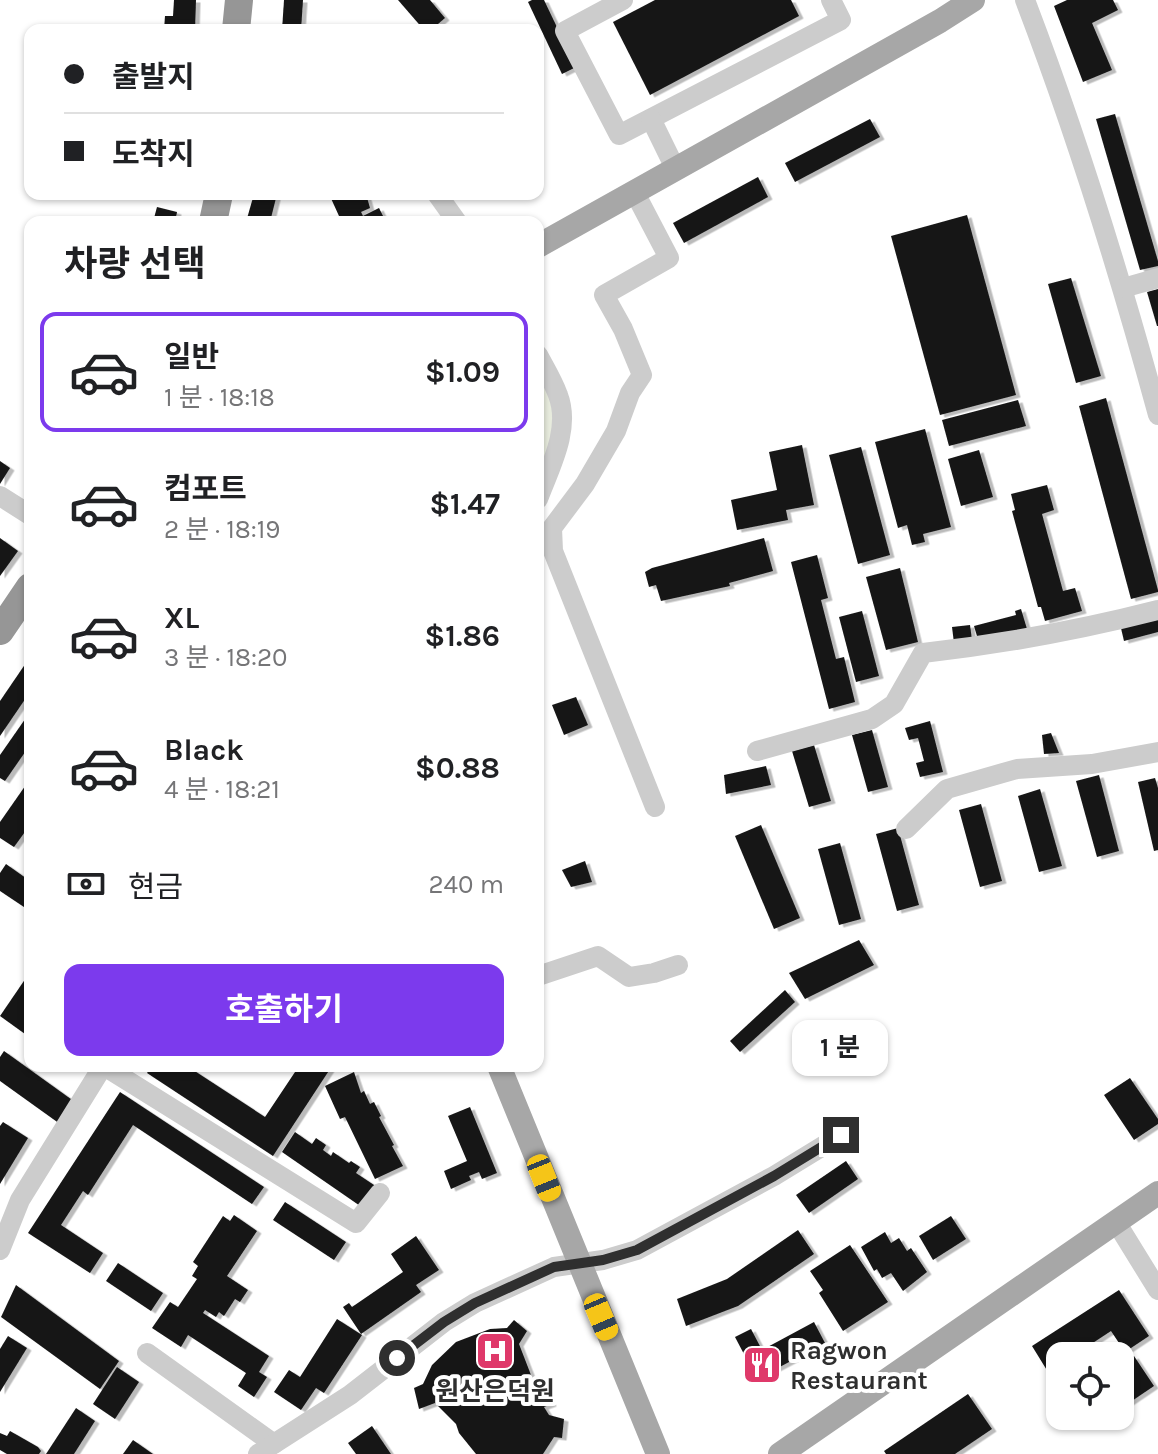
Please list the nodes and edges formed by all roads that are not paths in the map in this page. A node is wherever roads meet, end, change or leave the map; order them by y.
1 (239, 0) edge
2 (623, 0) edge
3 (831, 0) edge
4 (973, 0) edge
5 (1025, 0) edge
6 (237, 24) edge
7 (651, 119) junction
8 (676, 170) junction
9 (635, 193) junction
10 (544, 243) edge
11 (1158, 278) edge
12 (1123, 288) junction
13 (544, 367) edge
14 (1158, 415) edge
15 (544, 483) edge
16 (0, 496) edge
17 (24, 511) edge
18 (24, 596) edge
19 (1158, 610) edge
20 (0, 631) edge
21 (757, 751) dead end
22 (1158, 752) edge
23 (655, 807) dead end
24 (906, 829) dead end
25 (678, 965) dead end
26 (544, 974) edge
27 (99, 1072) edge
28 (113, 1072) edge
29 (501, 1072) edge
30 (841, 1135) dead end
31 (380, 1193) dead end
32 (1158, 1193) edge
33 (1116, 1222) junction
34 (0, 1250) edge
35 (578, 1262) junction
36 (1158, 1290) edge
37 (147, 1353) dead end
38 (266, 1449) edge
39 (658, 1454) edge
40 (780, 1454) edge

1 - 6 highway
2 - 7 street
3 - 7 street
4 - 8 main road
5 - 12 street
7 - 8 street
8 - 9 main road
9 - 10 main road
9 - 23 street
11 - 12 street
12 - 14 street
13 - 15 street
16 - 17 street
18 - 20 highway
19 - 21 street
22 - 24 street
25 - 26 street
27 - 34 street
28 - 31 street
29 - 35 main road
30 - 35 street
32 - 33 main road
33 - 36 street
33 - 40 main road
35 - 38 street
35 - 39 main road
37 - 38 street

